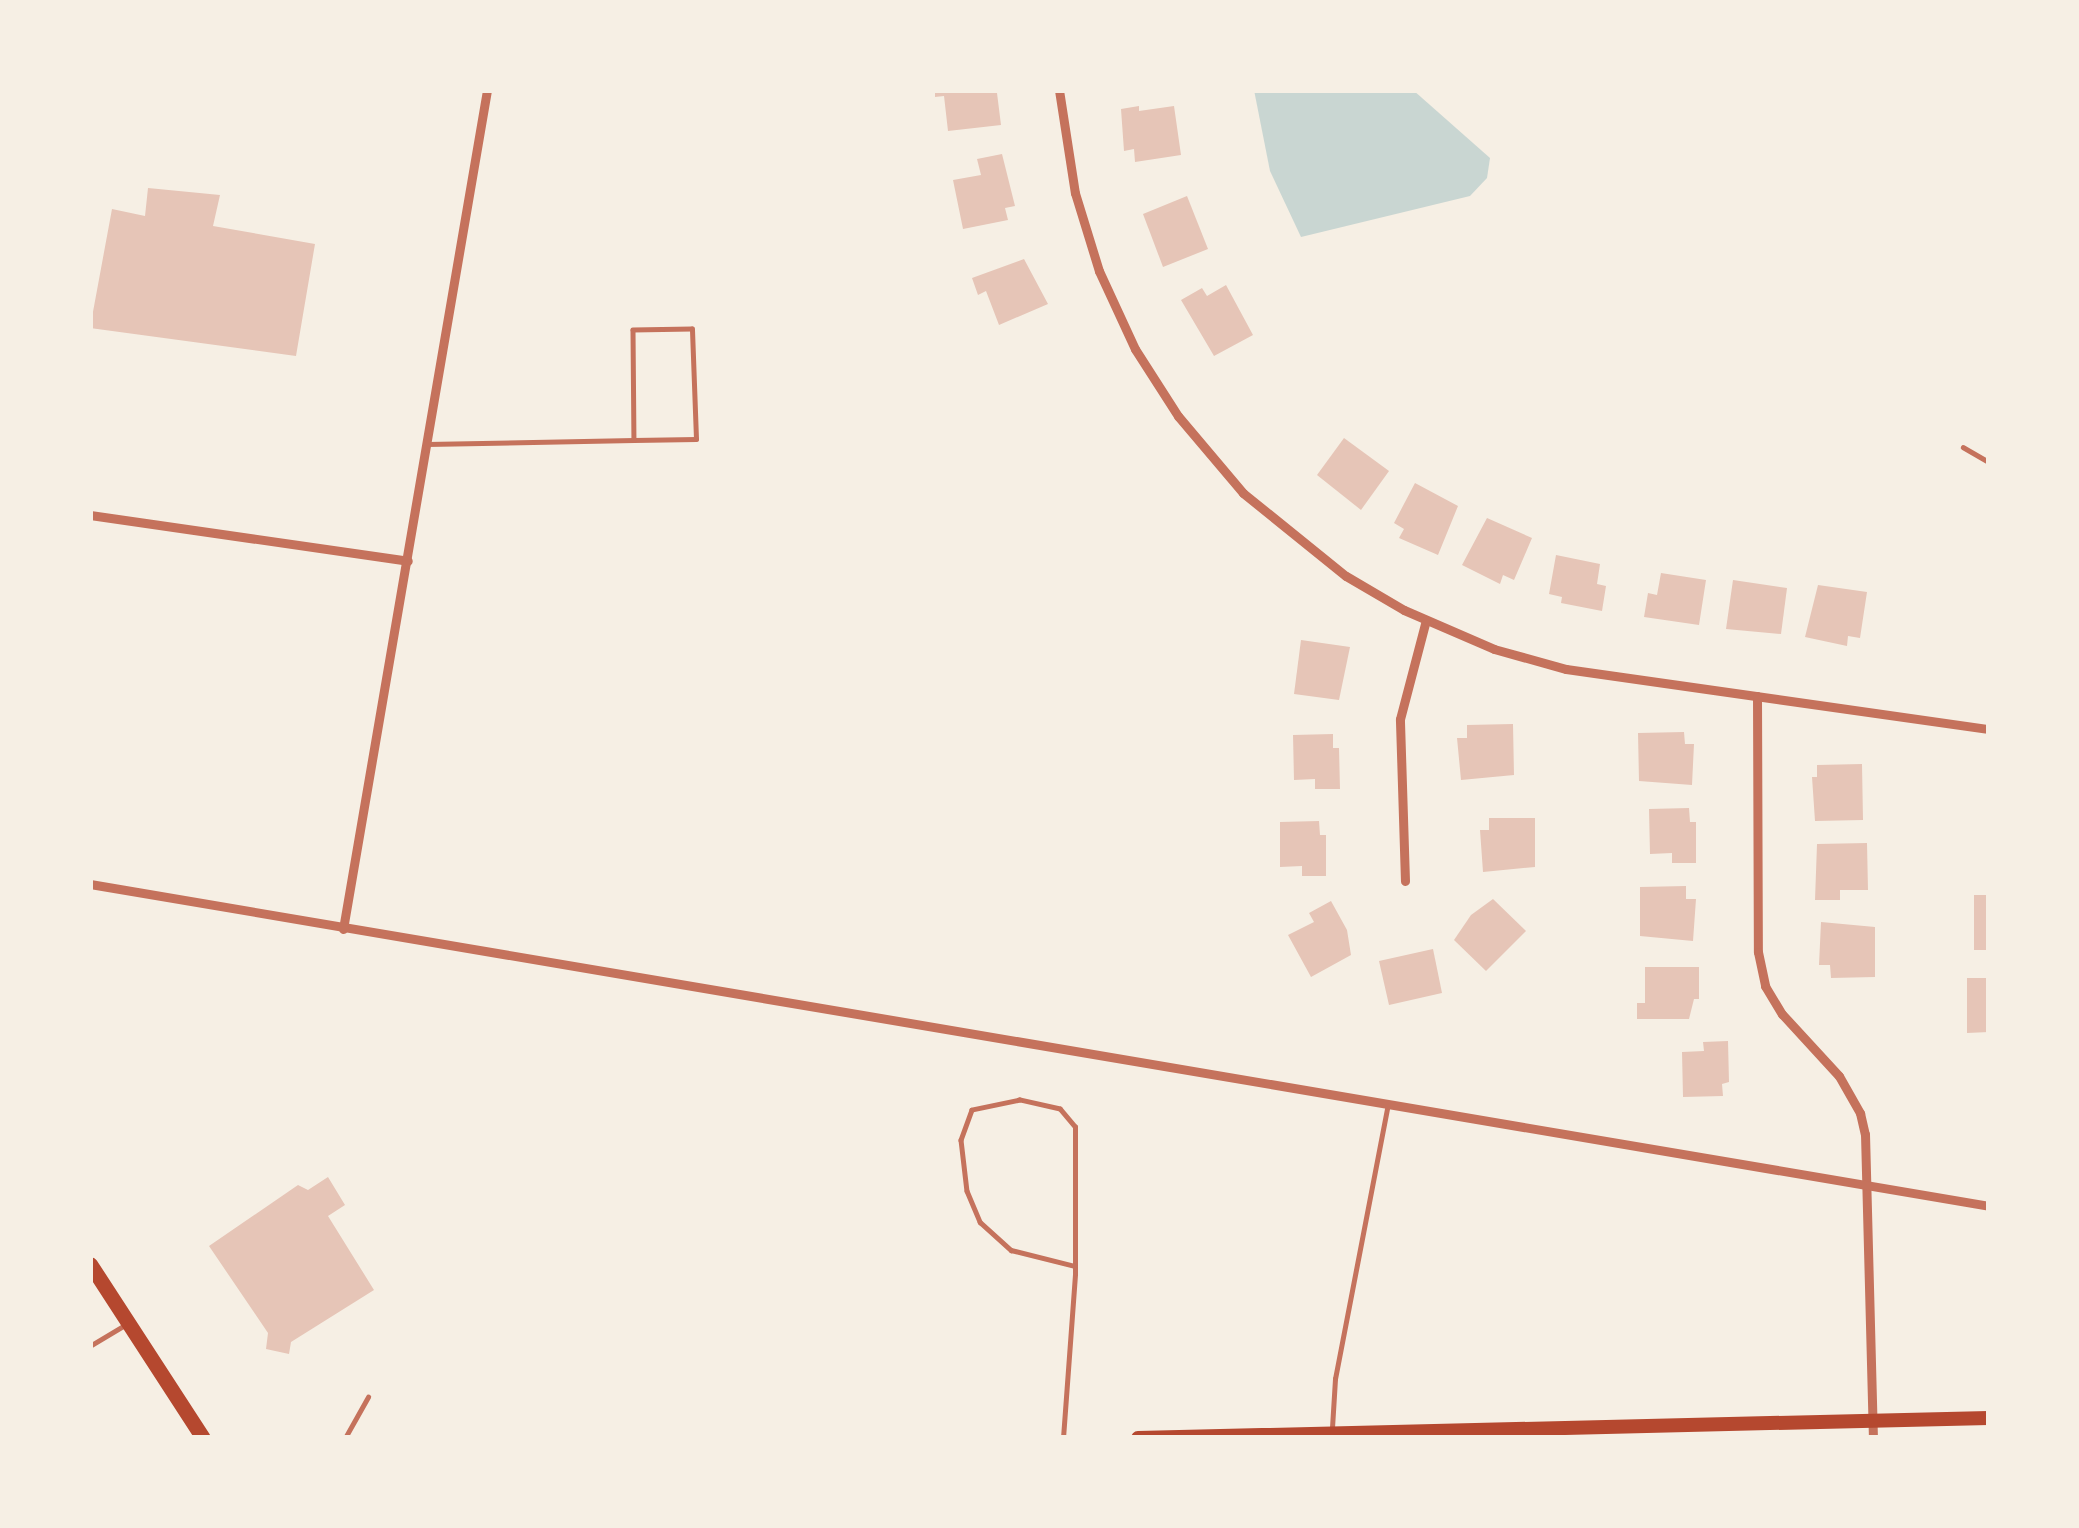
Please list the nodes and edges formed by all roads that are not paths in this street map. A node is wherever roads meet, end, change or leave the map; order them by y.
1 (487, 90) edge
2 (1059, 90) edge
3 (634, 440) junction
4 (427, 444) junction
5 (1964, 447) dead end
6 (1989, 462) edge
7 (90, 515) edge
8 (408, 561) junction
9 (1426, 620) junction
10 (1757, 696) junction
11 (1989, 729) edge
12 (1405, 881) dead end
13 (90, 884) edge
14 (343, 929) junction
15 (1387, 1106) junction
16 (1867, 1187) junction
17 (1989, 1206) edge
18 (90, 1264) edge
19 (1075, 1267) junction
20 (128, 1323) junction
21 (90, 1346) edge
22 (368, 1397) dead end
23 (1989, 1418) edge
24 (1872, 1420) junction
25 (1332, 1433) junction
26 (203, 1438) edge
27 (346, 1438) edge
28 (1063, 1438) edge
29 (1138, 1438) edge
30 (1873, 1438) edge

1 - 4 street
2 - 9 street
3 - 3 lane
3 - 4 lane
4 - 8 street
5 - 6 lane
7 - 8 street
8 - 14 street
9 - 10 street
9 - 12 street
10 - 11 street
10 - 16 street
13 - 14 street
14 - 15 street
15 - 16 street
15 - 25 lane
16 - 17 street
16 - 24 street
18 - 20 main road
19 - 19 lane
19 - 28 lane
20 - 21 lane
20 - 26 main road
22 - 27 lane
23 - 24 main road
24 - 25 main road
24 - 30 street
25 - 29 main road

